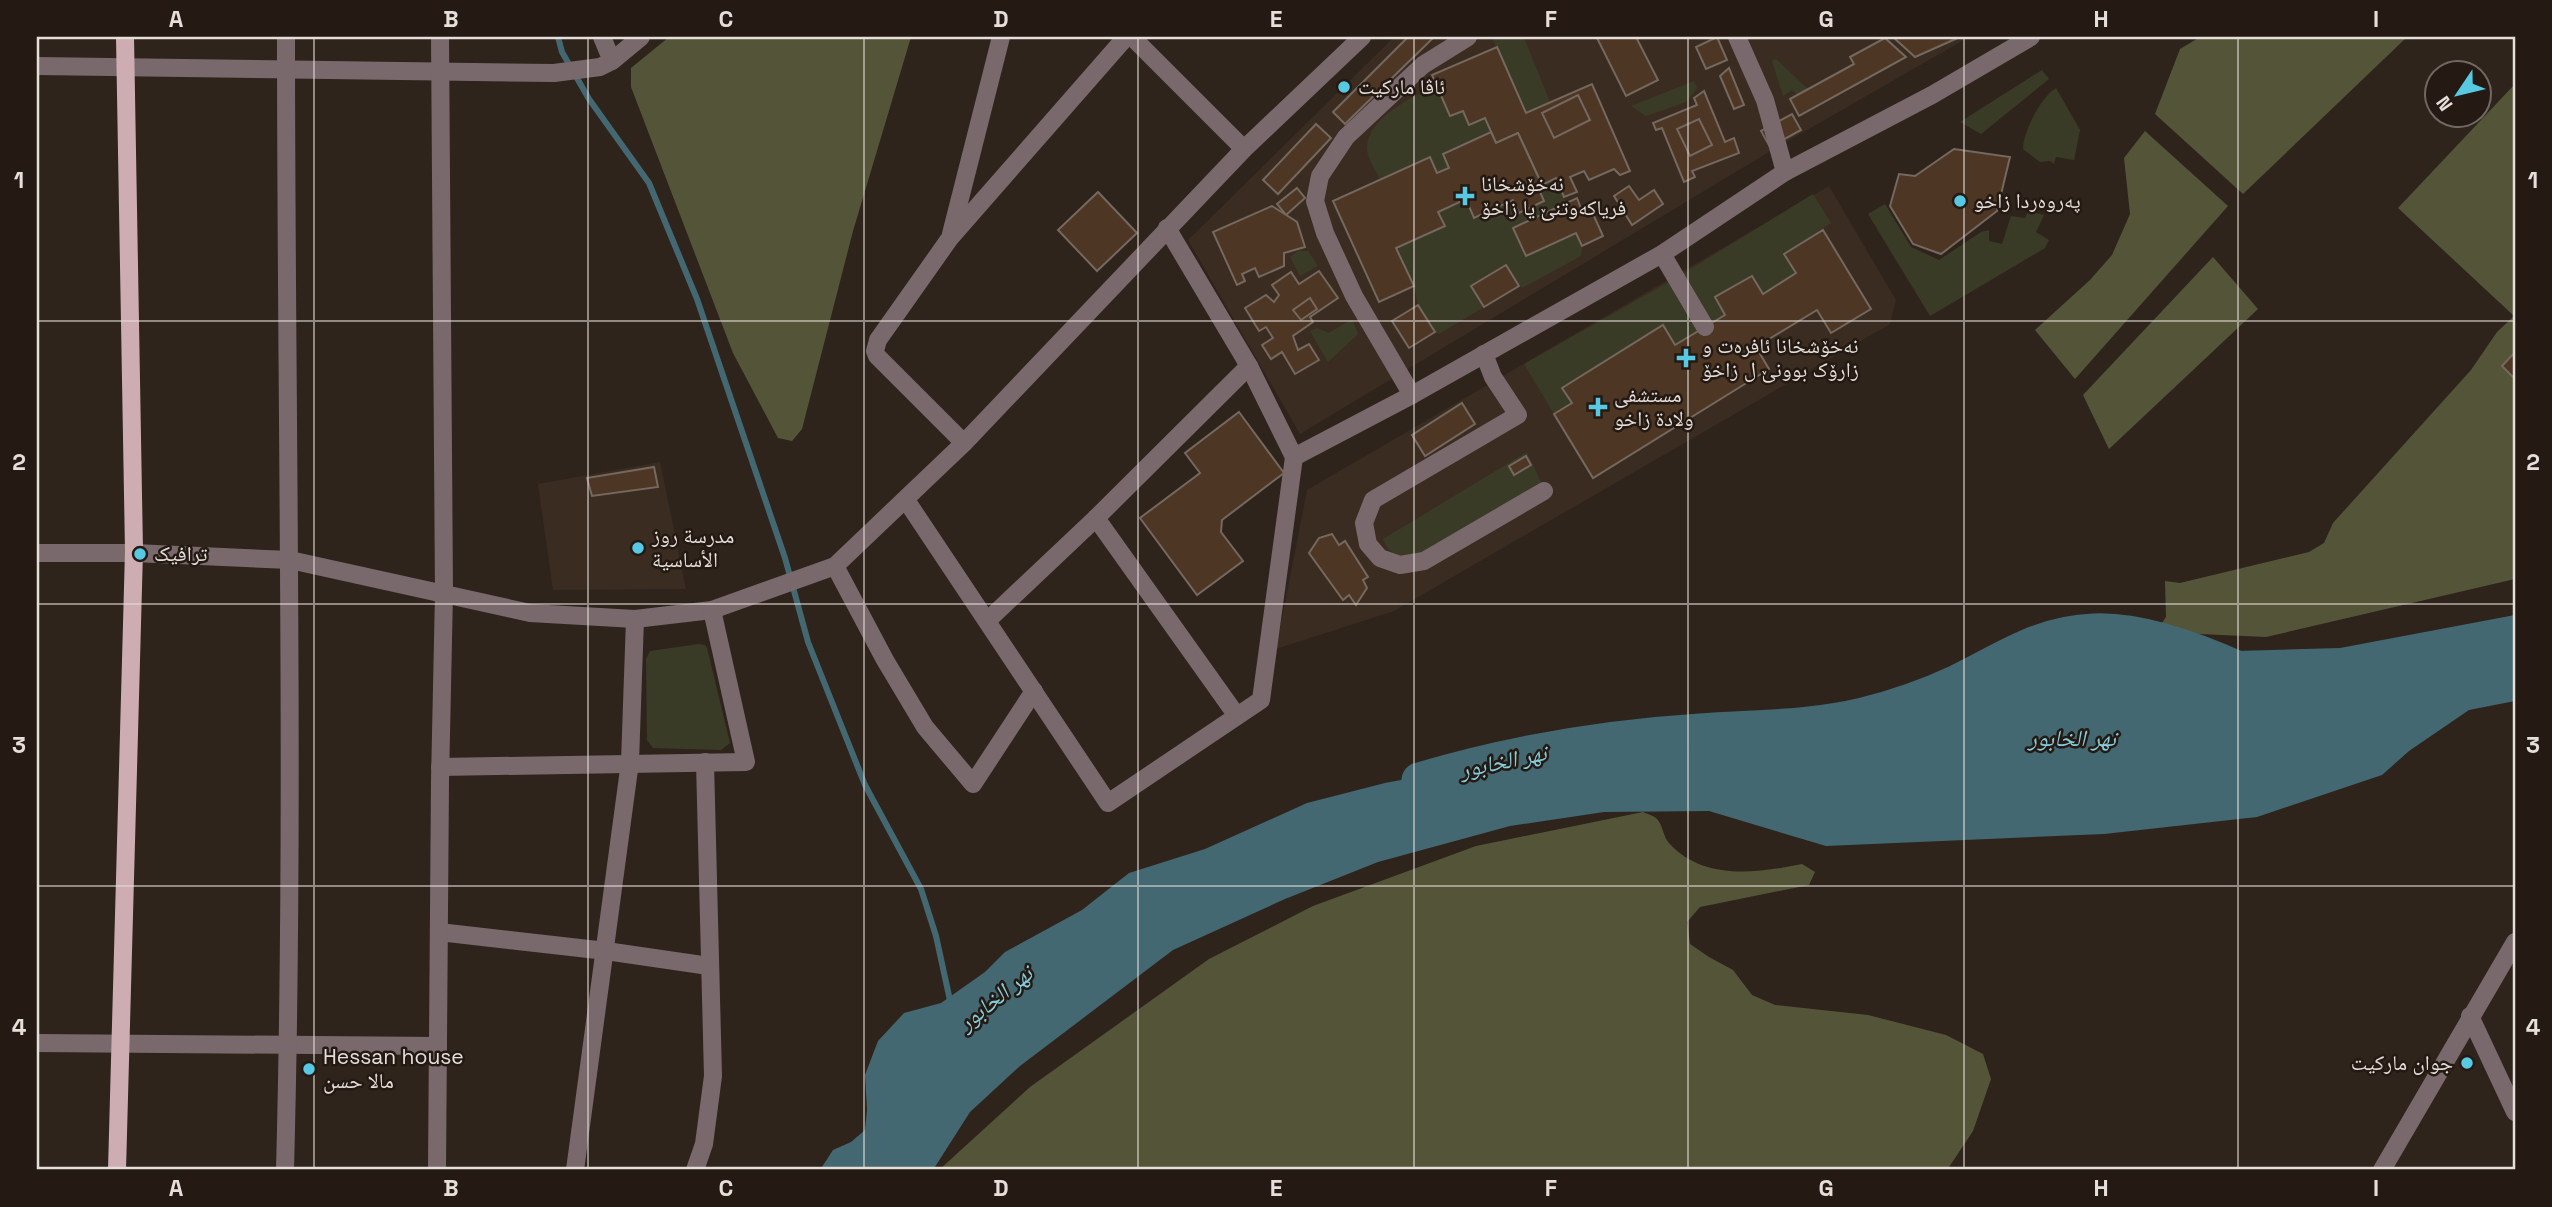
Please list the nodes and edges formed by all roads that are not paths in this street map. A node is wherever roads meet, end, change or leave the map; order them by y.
1 (125, 37) edge
2 (286, 37) edge
3 (440, 37) edge
4 (602, 37) edge
5 (641, 37) edge
6 (1001, 37) edge
7 (1129, 37) edge
8 (1362, 37) edge
9 (1468, 37) edge
10 (1737, 37) edge
11 (2031, 37) edge
12 (606, 64) junction
13 (37, 66) edge
14 (125, 67) junction
15 (286, 70) junction
16 (441, 72) junction
17 (1244, 149) junction
18 (1785, 172) junction
19 (1167, 228) junction
20 (950, 238) junction
21 (1662, 254) junction
22 (1705, 327) dead end
23 (1484, 355) junction
24 (1249, 366) junction
25 (1412, 395) junction
26 (964, 443) junction
27 (1294, 457) junction
28 (1544, 491) dead end
29 (906, 500) junction
30 (1096, 518) junction
31 (37, 553) edge
32 (134, 553) junction
33 (290, 561) junction
34 (835, 566) junction
35 (444, 593) junction
36 (720, 607) junction
37 (635, 619) junction
38 (987, 621) junction
39 (1034, 691) junction
40 (1237, 716) junction
41 (630, 762) junction
42 (705, 762) junction
43 (440, 767) junction
44 (439, 932) junction
45 (2515, 942) edge
46 (606, 951) junction
47 (709, 966) junction
48 (2470, 1016) junction
49 (37, 1042) edge
50 (119, 1043) junction
51 (288, 1044) junction
52 (438, 1046) junction
53 (2515, 1112) edge
54 (2384, 1169) edge
55 (117, 1170) edge
56 (285, 1170) edge
57 (438, 1170) edge
58 (575, 1170) edge
59 (695, 1170) edge

1 - 14 main road
2 - 15 street
3 - 16 street
4 - 12 street
5 - 12 street
6 - 20 street
7 - 17 street
7 - 20 street
8 - 17 street
9 - 25 street
10 - 18 street
11 - 18 street
12 - 16 street
13 - 14 street
14 - 15 street
14 - 32 main road
15 - 16 street
15 - 33 street
16 - 35 street
17 - 19 street
18 - 21 street
19 - 24 street
19 - 26 street
20 - 26 street
21 - 22 street
21 - 23 street
23 - 25 street
23 - 28 street
24 - 27 street
24 - 30 street
25 - 27 street
26 - 29 street
27 - 40 street
29 - 34 street
29 - 38 street
30 - 38 street
30 - 40 street
31 - 32 street
32 - 33 street
32 - 50 main road
33 - 35 street
33 - 51 street
34 - 36 street
34 - 39 street
35 - 37 street
35 - 43 street
36 - 37 street
36 - 42 street
37 - 41 street
38 - 39 street
39 - 40 street
41 - 42 street
41 - 43 street
41 - 46 street
42 - 47 street
43 - 44 street
44 - 46 street
44 - 52 street
45 - 48 street
46 - 47 street
46 - 58 street
47 - 59 street
48 - 53 street
48 - 54 street
49 - 50 street
50 - 51 street
50 - 55 main road
51 - 52 street
51 - 56 street
52 - 57 street

